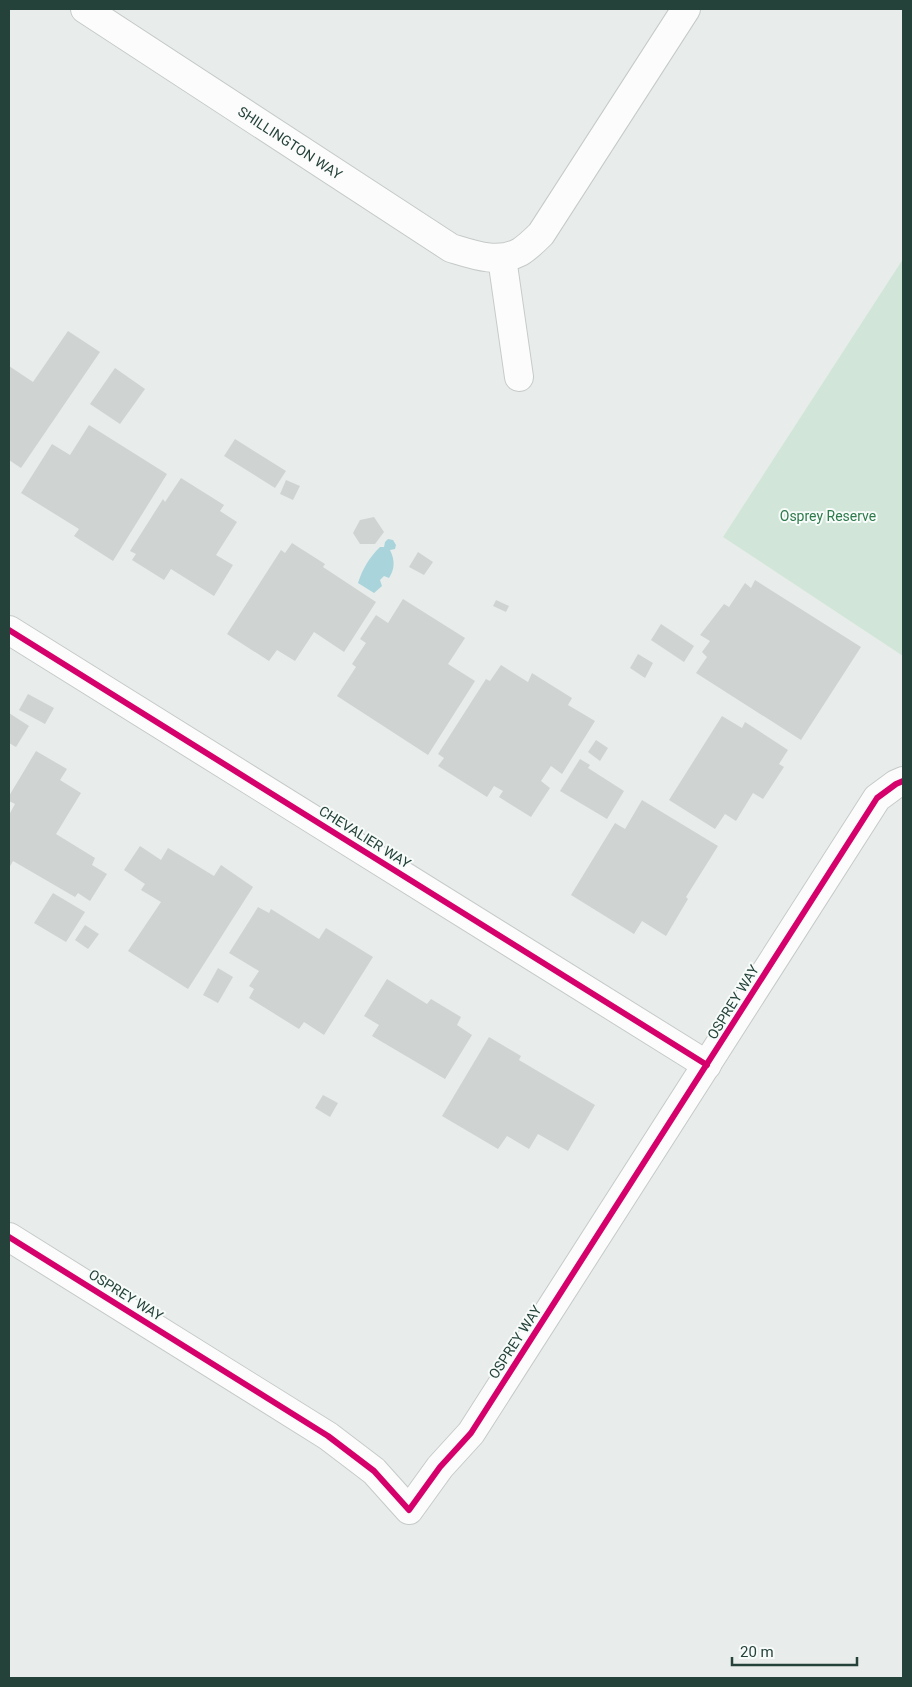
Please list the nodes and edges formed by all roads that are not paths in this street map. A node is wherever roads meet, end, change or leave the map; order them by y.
1 (84, 9) edge
2 (686, 9) edge
3 (502, 258) junction
4 (519, 377) dead end
5 (9, 630) edge
6 (903, 781) edge
7 (707, 1066) junction
8 (9, 1237) edge

1 - 3 street, SHILLINGTON WAY
2 - 3 street, SHILLINGTON WAY
3 - 4 street
5 - 7 street, CHEVALIER WAY
6 - 7 street, OSPREY WAY
7 - 8 street, OSPREY WAY

